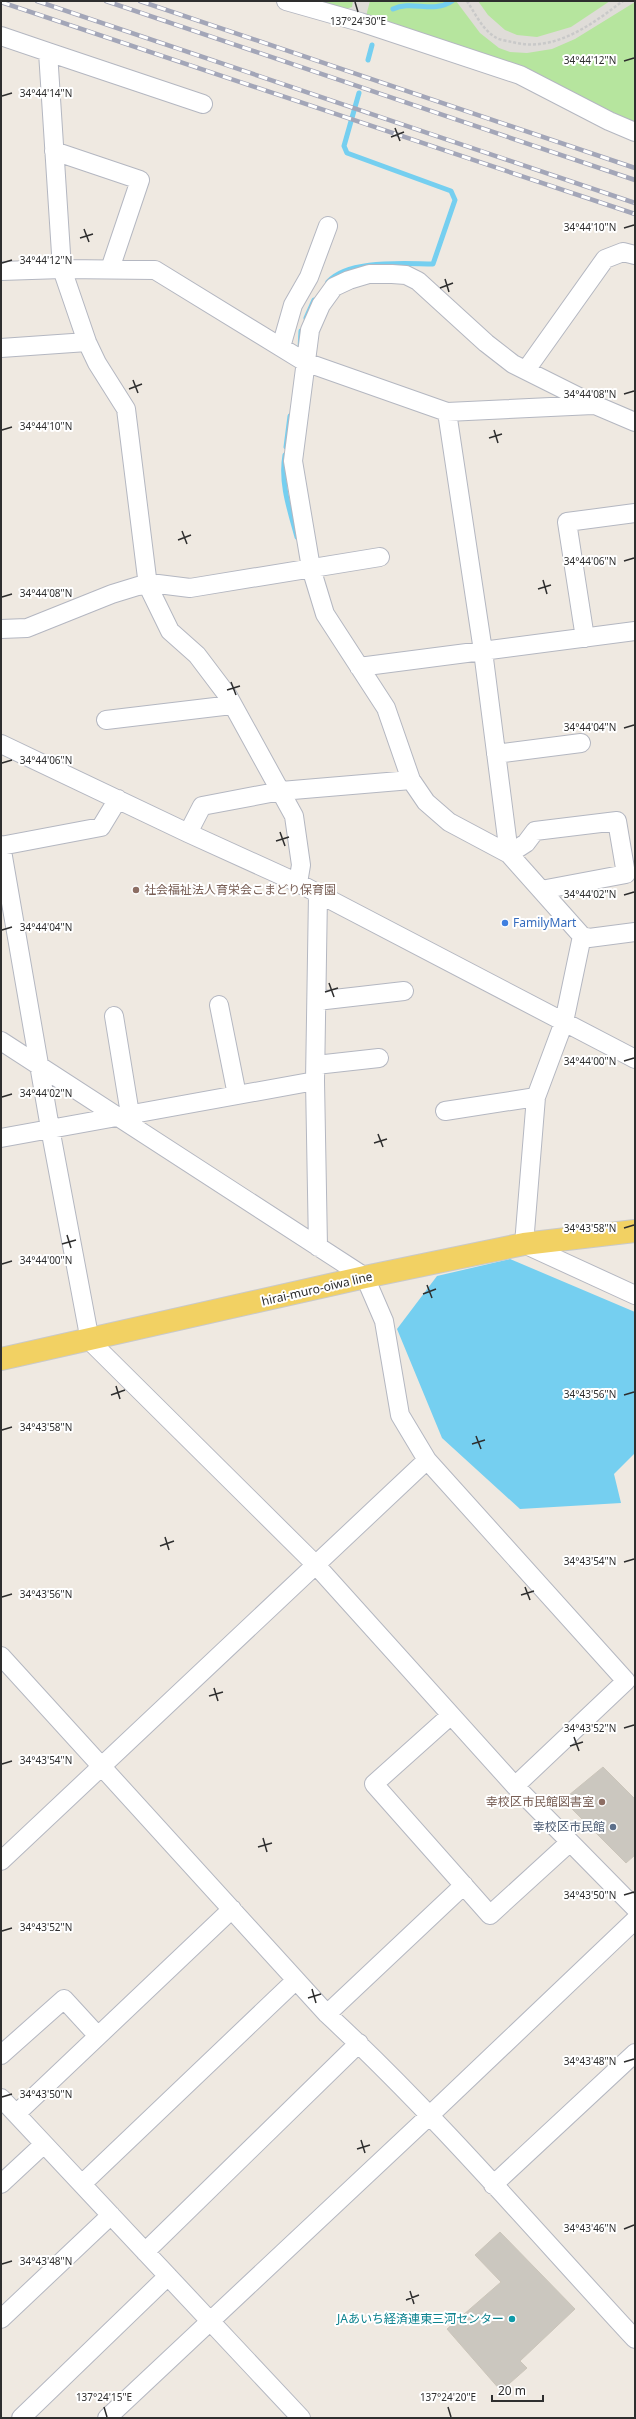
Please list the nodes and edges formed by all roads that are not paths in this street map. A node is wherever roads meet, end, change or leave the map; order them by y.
1 (286, 1) edge
2 (1, 36) edge
3 (48, 52) junction
4 (203, 104) dead end
5 (635, 132) edge
6 (54, 151) junction
7 (328, 226) dead end
8 (635, 255) edge
9 (62, 269) junction
10 (110, 269) junction
11 (1, 271) edge
12 (87, 342) junction
13 (1, 348) edge
14 (295, 356) junction
15 (526, 370) junction
16 (595, 405) junction
17 (447, 412) junction
18 (634, 419) edge
19 (635, 513) edge
20 (380, 557) dead end
21 (311, 568) junction
22 (148, 586) junction
23 (1, 629) edge
24 (635, 631) edge
25 (585, 638) junction
26 (483, 651) junction
27 (359, 667) junction
28 (232, 705) junction
29 (106, 720) dead end
30 (581, 743) dead end
31 (1, 744) edge
32 (496, 754) junction
33 (411, 780) junction
34 (281, 791) junction
35 (118, 799) junction
36 (188, 833) junction
37 (1, 846) edge
38 (509, 854) junction
39 (298, 883) junction
40 (541, 890) junction
41 (318, 894) junction
42 (635, 932) edge
43 (582, 936) junction
44 (404, 991) dead end
45 (317, 1001) junction
46 (219, 1005) dead end
47 (114, 1016) dead end
48 (564, 1022) junction
49 (1, 1041) edge
50 (379, 1058) dead end
51 (635, 1059) edge
52 (40, 1066) junction
53 (315, 1073) junction
54 (237, 1095) junction
55 (536, 1097) junction
56 (445, 1111) dead end
57 (124, 1115) junction
58 (50, 1128) junction
59 (1, 1138) edge
60 (635, 1231) edge
61 (524, 1244) junction
62 (318, 1247) junction
63 (365, 1277) junction
64 (635, 1295) edge
65 (90, 1341) junction
66 (1, 1359) edge
67 (427, 1460) junction
68 (315, 1564) junction
69 (1, 1656) edge
70 (451, 1715) junction
71 (101, 1766) junction
72 (515, 1786) junction
73 (570, 1842) junction
74 (1, 1861) edge
75 (464, 1885) junction
76 (635, 1908) edge
77 (232, 1909) junction
78 (635, 1920) edge
79 (296, 1980) junction
80 (327, 2014) junction
81 (98, 2036) junction
82 (359, 2043) junction
83 (635, 2053) edge
84 (1, 2056) edge
85 (1, 2098) edge
86 (16, 2114) junction
87 (429, 2116) junction
88 (44, 2144) junction
89 (1, 2184) edge
90 (82, 2184) junction
91 (493, 2185) junction
92 (111, 2216) junction
93 (145, 2252) junction
94 (168, 2276) junction
95 (1, 2318) edge
96 (210, 2321) junction
97 (635, 2339) edge
98 (22, 2418) edge
99 (107, 2418) edge
100 (301, 2418) edge

1 - 5 street
2 - 3 street
3 - 4 street
3 - 6 street
6 - 9 street
6 - 10 street
7 - 14 street
8 - 15 street
9 - 10 street
9 - 11 street
9 - 12 street
10 - 14 street
12 - 13 street
12 - 22 street
14 - 15 street
14 - 17 street
14 - 21 street
15 - 16 street
16 - 17 street
16 - 18 street
17 - 26 street
19 - 25 street
20 - 21 street
21 - 22 street
21 - 27 street
22 - 23 street
22 - 28 street
24 - 25 street
25 - 26 street
26 - 27 street
26 - 32 street
27 - 33 street
28 - 29 street
28 - 34 street
30 - 32 street
31 - 35 street
32 - 38 street
33 - 34 street
33 - 38 street
34 - 36 street
34 - 39 street
35 - 36 street
35 - 37 street
36 - 39 street
37 - 52 street
38 - 40 street
38 - 40 street
39 - 41 street
40 - 43 street
41 - 45 street
41 - 48 street
42 - 43 street
43 - 48 street
44 - 45 street
45 - 53 street
46 - 54 street
47 - 57 street
48 - 51 street
48 - 55 street
49 - 52 street
50 - 53 street
52 - 57 street
52 - 58 street
53 - 54 street
53 - 62 street
54 - 57 street
55 - 56 street
55 - 61 street
57 - 58 street
57 - 62 street
58 - 59 street
58 - 65 street
60 - 61 main road, hirai-muro-oiwa line
61 - 63 main road, hirai-muro-oiwa line
61 - 64 street
62 - 63 street
63 - 65 main road, hirai-muro-oiwa line
63 - 67 street
65 - 66 main road, hirai-muro-oiwa line
65 - 68 street
67 - 68 street
67 - 72 street
68 - 70 street
68 - 71 street
69 - 71 street
70 - 72 street
70 - 75 street
71 - 74 street
71 - 77 street
72 - 73 street
73 - 75 street
73 - 76 street
75 - 80 street
77 - 79 street
77 - 81 street
78 - 87 street
79 - 80 street
79 - 90 street
80 - 82 street
81 - 84 street
81 - 86 street
82 - 87 street
82 - 93 street
83 - 91 street
85 - 86 street
86 - 88 street
87 - 91 street
87 - 96 street
88 - 89 street
88 - 90 street
90 - 92 street
91 - 97 street
92 - 93 street
92 - 95 street
93 - 94 street
94 - 96 street
94 - 98 street
96 - 99 street
96 - 100 street

